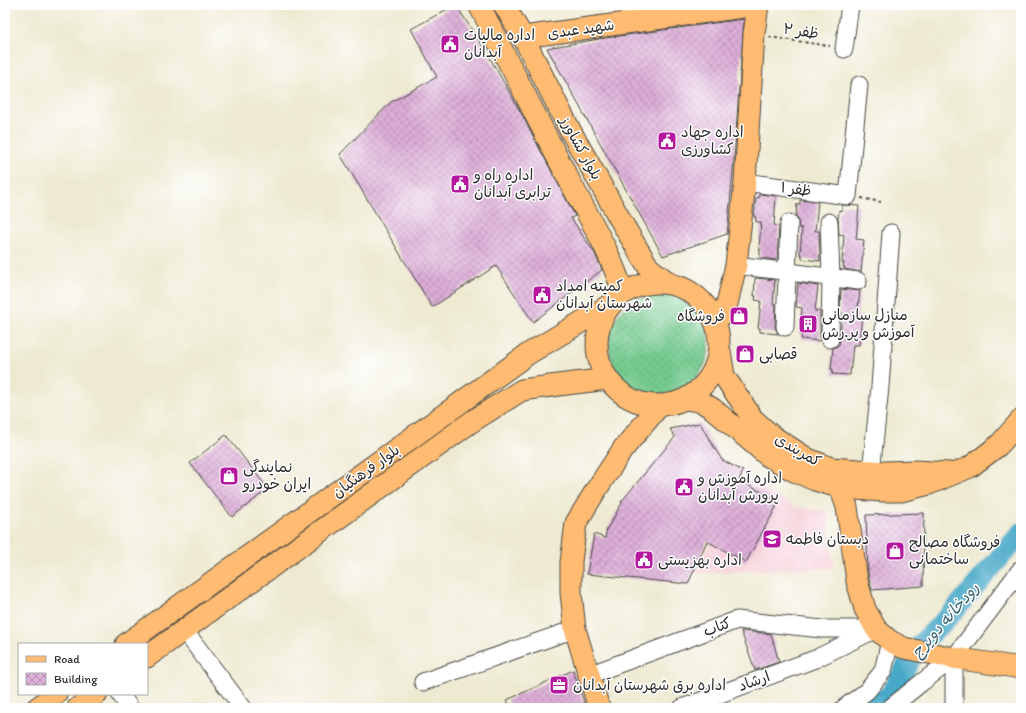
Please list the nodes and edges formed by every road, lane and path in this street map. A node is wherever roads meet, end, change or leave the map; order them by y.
1 (479, 5) edge
2 (504, 5) edge
3 (758, 5) edge
4 (850, 5) edge
5 (736, 7) edge
6 (632, 13) edge
7 (754, 34) junction
8 (523, 37) junction
9 (844, 49) joint
10 (859, 85) dead end
11 (570, 130) junction
12 (553, 148) junction
13 (588, 163) junction
14 (567, 175) junction
15 (745, 182) junction
16 (848, 196) junction
17 (881, 202) dead end
18 (829, 222) dead end
19 (789, 223) dead end
20 (891, 233) dead end
21 (736, 265) junction
22 (787, 272) junction
23 (831, 277) junction
24 (858, 281) dead end
25 (669, 283) junction
26 (617, 299) junction
27 (716, 323) junction
28 (785, 327) dead end
29 (830, 338) dead end
30 (720, 346) junction
31 (608, 379) junction
32 (687, 399) junction
33 (659, 406) junction
34 (1021, 420) edge
35 (831, 468) junction
36 (871, 472) junction
37 (954, 473) junction
38 (841, 488) junction
39 (1021, 569) edge
40 (165, 616) junction
41 (575, 629) junction
42 (822, 629) junction
43 (181, 632) junction
44 (890, 639) junction
45 (127, 643) edge
46 (826, 654) junction
47 (148, 656) edge
48 (954, 658) junction
49 (1021, 668) edge
50 (589, 675) junction
51 (423, 682) dead end
52 (920, 683) junction
53 (55, 695) edge
54 (121, 695) edge
55 (954, 701) edge
56 (37, 708) edge
57 (130, 708) edge
58 (243, 708) edge
59 (599, 708) edge
60 (682, 708) edge
61 (844, 708) edge
62 (890, 708) edge

1 - 12 main road, بلوار کشاورز
2 - 8 main road, بلوار کشاورز
3 - 5 main road, شهید عبدی
3 - 7 main road
4 - 9 street
5 - 6 main road, شهید عبدی
6 - 8 main road, شهید عبدی
7 - 9 path, ظفر ۲
7 - 15 main road
8 - 11 main road, بلوار کشاورز
10 - 16 street
11 - 12 main road
11 - 13 main road, بلوار کشاورز
12 - 14 main road, بلوار کشاورز
13 - 14 main road
13 - 25 main road, بلوار کشاورز
14 - 26 main road, بلوار کشاورز
15 - 16 street, ظفر ۱
15 - 21 main road
16 - 17 path
18 - 23 street
19 - 22 street
20 - 36 street
21 - 22 street
21 - 27 main road
22 - 23 street
22 - 28 street
23 - 24 street
23 - 29 street
25 - 26 main road
25 - 27 main road
26 - 31 main road
26 - 40 main road, بلوار فرهنگیان
27 - 30 main road
30 - 32 main road
30 - 35 main road, کمربندی
31 - 33 main road
31 - 43 main road, بلوار فرهنگیان
32 - 33 main road
32 - 38 main road, کمربندی
33 - 41 main road
34 - 37 main road, کمربندی
35 - 36 main road, کمربندی
35 - 38 main road
36 - 37 main road, کمربندی
37 - 38 main road, کمربندی
38 - 44 main road
39 - 48 street
40 - 43 main road
40 - 45 main road, بلوار فرهنگیان
41 - 50 main road
41 - 51 street
42 - 44 street, کتاب
42 - 46 street
42 - 50 street, کتاب
43 - 47 main road, بلوار فرهنگیان
43 - 58 street
44 - 46 street, ارشاد
44 - 48 main road
44 - 61 street
46 - 60 street, ارشاد
48 - 49 main road
48 - 52 street
48 - 55 street
50 - 59 main road
52 - 55 street
52 - 62 street
53 - 56 main road
54 - 57 street

